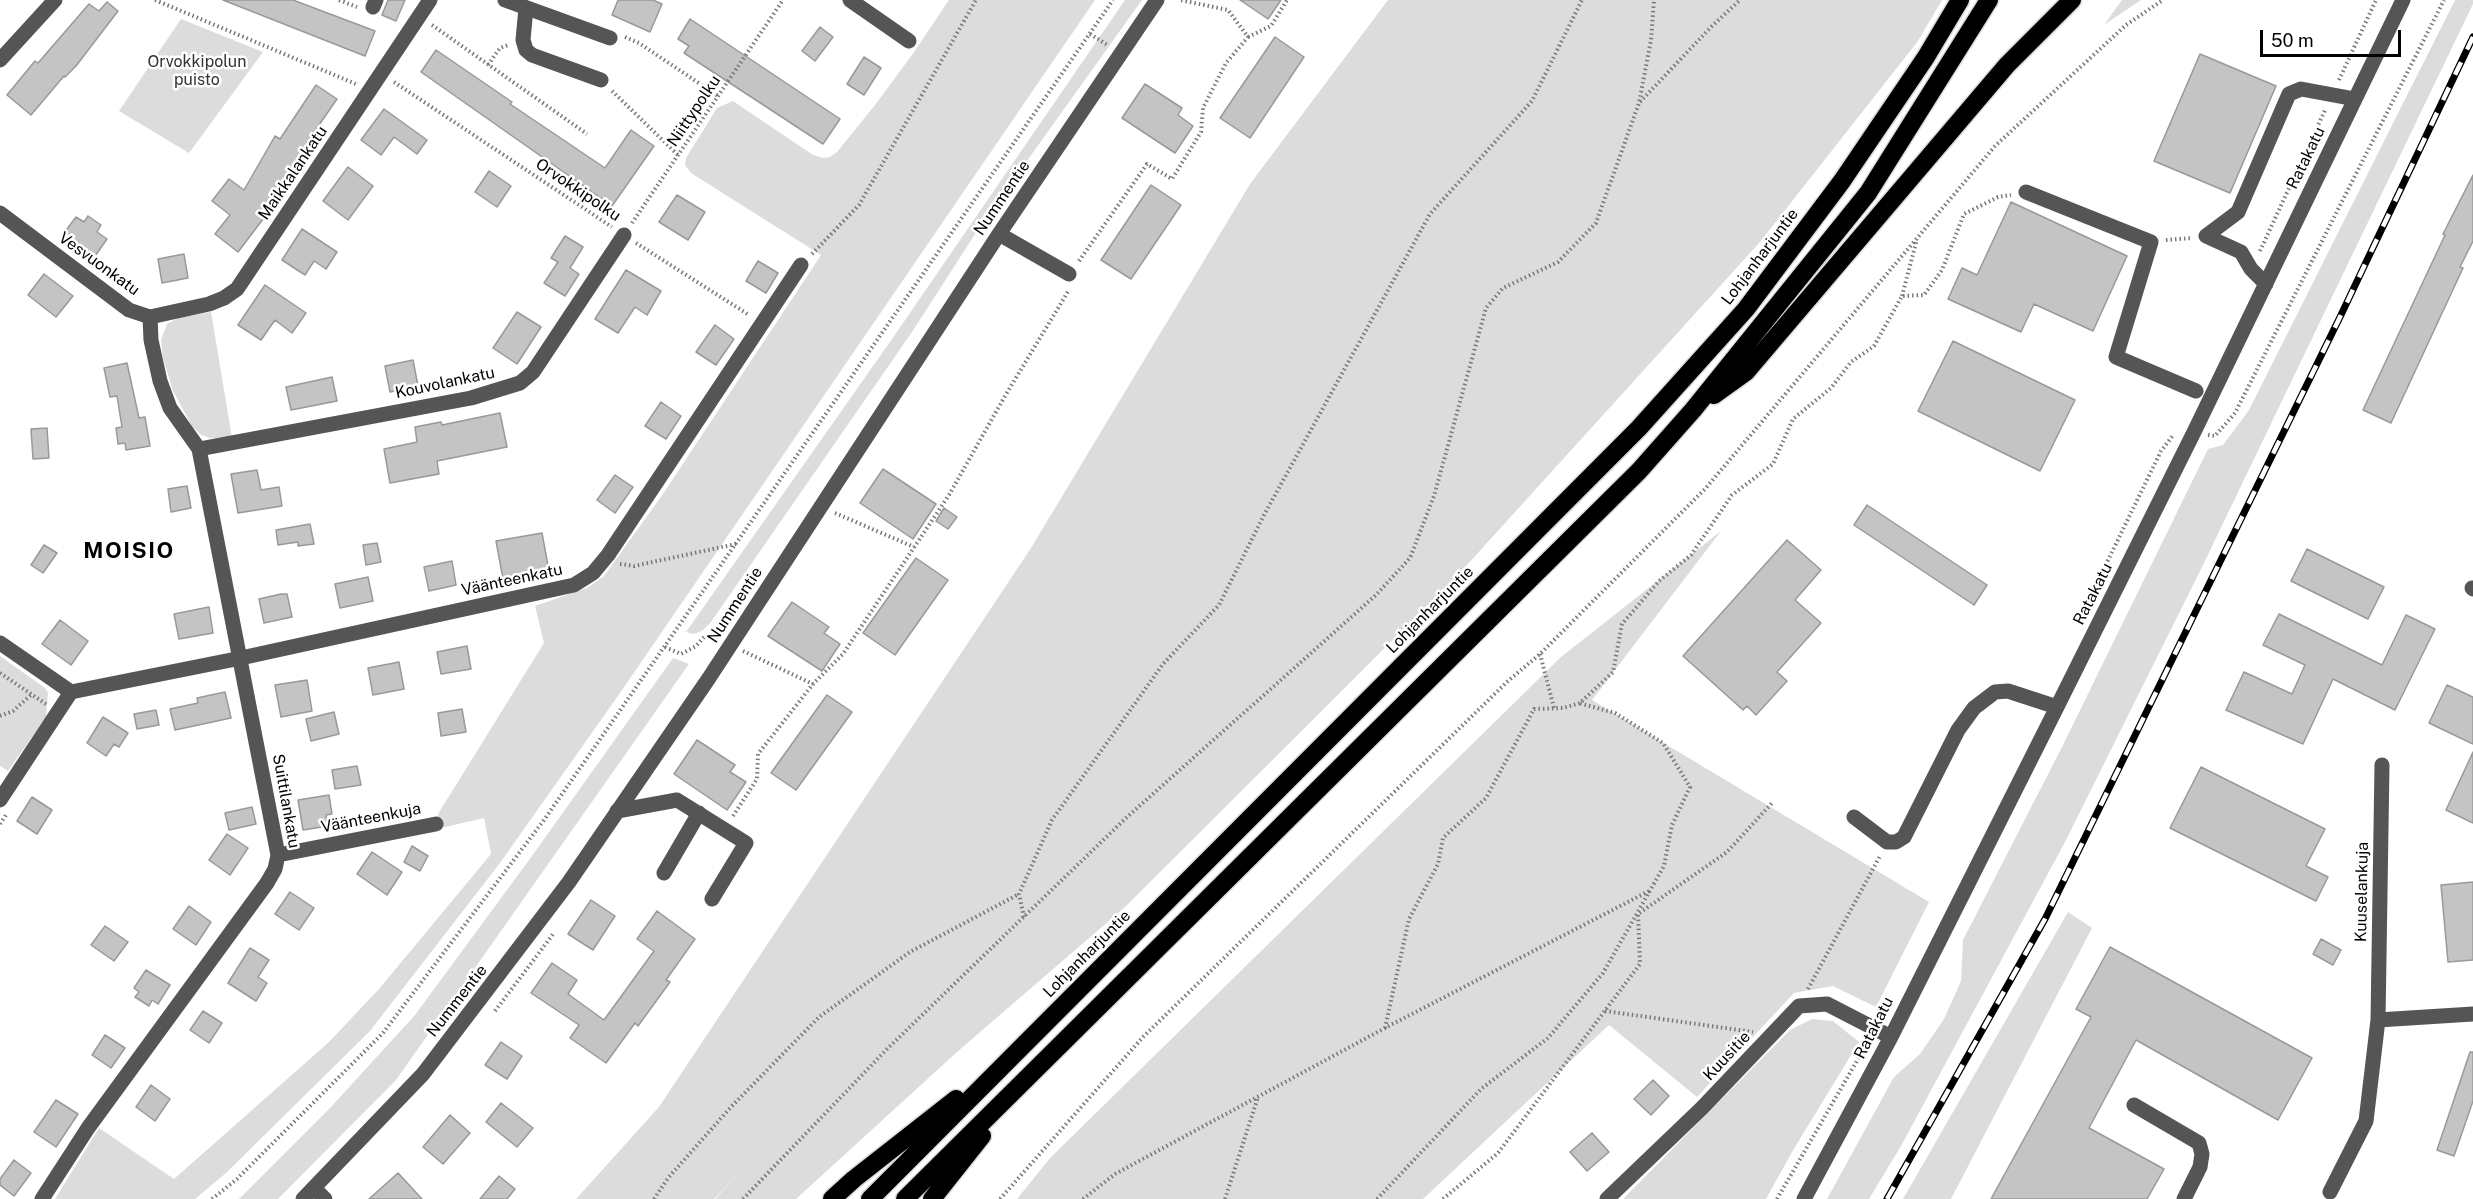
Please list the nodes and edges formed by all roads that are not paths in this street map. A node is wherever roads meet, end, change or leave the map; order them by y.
1 (55, 0) edge
2 (430, 0) edge
3 (505, 0) edge
4 (850, 0) edge
5 (1158, 0) edge
6 (1960, 0) edge
7 (1989, 0) edge
8 (2072, 0) edge
9 (2403, 0) edge
10 (526, 8) junction
11 (610, 38) dead end
12 (909, 41) dead end
13 (0, 60) edge
14 (601, 80) road end
15 (2355, 99) junction
16 (2026, 192) road end
17 (0, 213) edge
18 (999, 234) junction
19 (624, 235) road end
20 (801, 266) road end
21 (1070, 274) road end
22 (2266, 284) junction
23 (150, 317) junction
24 (2196, 391) dead end
25 (1693, 410) junction
26 (199, 449) junction
27 (0, 643) edge
28 (241, 658) junction
29 (71, 692) junction
30 (2057, 707) junction
31 (2382, 765) dead end
32 (0, 800) edge
33 (617, 811) junction
34 (699, 813) junction
35 (1854, 817) dead end
36 (436, 824) dead end
37 (278, 855) junction
38 (664, 873) dead end
39 (712, 899) dead end
40 (2473, 1014) edge
41 (2378, 1020) junction
42 (1891, 1037) junction
43 (1019, 1050) junction
44 (1040, 1064) junction
45 (2134, 1106) dead end
46 (2330, 1192) dead end
47 (314, 1195) edge
48 (42, 1199) edge
49 (832, 1199) edge
50 (870, 1199) edge
51 (905, 1199) edge
52 (932, 1199) edge
53 (1607, 1199) edge
54 (1804, 1199) edge
55 (2184, 1199) edge

1 - 13 street
2 - 23 street, Maikkalankatu
3 - 10 street
4 - 12 street
5 - 18 street, Nummentie
6 - 43 highway, Lohjanharjuntie
7 - 25 highway
8 - 25 highway
9 - 15 street, Ratakatu
10 - 11 street
10 - 14 street
15 - 22 street, Ratakatu
15 - 22 street
16 - 24 street
17 - 23 street, Vesvuonkatu
18 - 21 street
18 - 33 street, Nummentie
19 - 26 street, Kouvolankatu
20 - 28 street, Väänteenkatu
22 - 30 street, Ratakatu
23 - 26 street
25 - 44 highway
26 - 28 street, Suittilankatu
27 - 29 street
28 - 29 street, Väänteenkatu
28 - 37 street, Suittilankatu
29 - 32 street
30 - 35 street
30 - 42 street, Ratakatu
31 - 41 street, Kuuselankuja
33 - 34 street
33 - 47 street, Nummentie
34 - 38 street
34 - 39 street
36 - 37 street, Väänteenkuja
37 - 48 street, Suittilankatu
40 - 41 street
41 - 46 street, Kuuselankuja
42 - 53 street, Kuusitie
42 - 54 street, Ratakatu
43 - 49 highway
43 - 50 highway, Lohjanharjuntie
44 - 51 highway
44 - 52 highway
45 - 55 street

